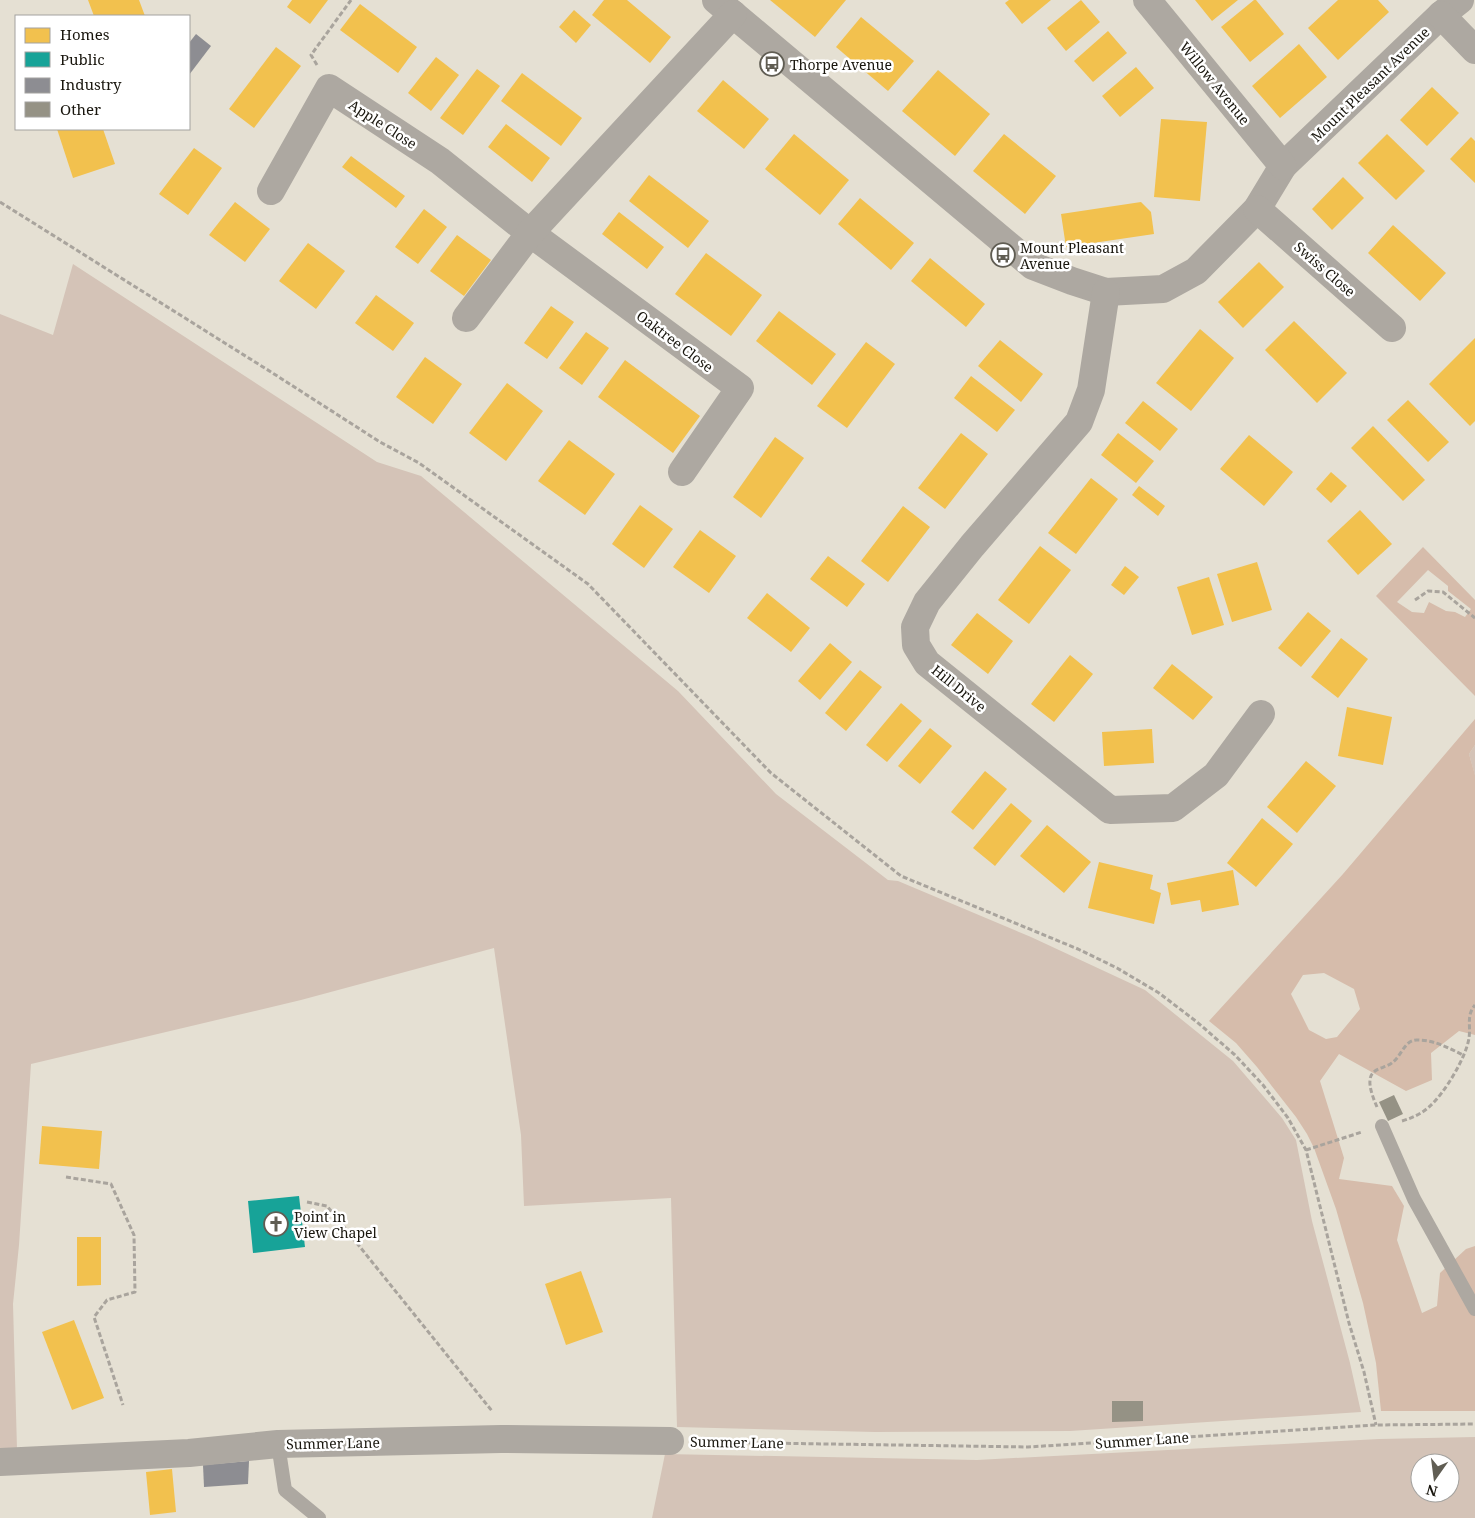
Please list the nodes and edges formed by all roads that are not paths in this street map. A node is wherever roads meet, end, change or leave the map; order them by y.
1 (1147, 0) edge
2 (724, 7) edge
3 (1451, 8) edge
4 (1475, 50) edge
5 (1284, 166) junction
6 (271, 191) dead end
7 (1258, 209) junction
8 (530, 232) junction
9 (1106, 292) junction
10 (466, 318) dead end
11 (1392, 328) dead end
12 (682, 472) dead end
13 (1261, 714) dead end
14 (1384, 1126) road end
15 (1475, 1309) edge
16 (670, 1441) road end
17 (278, 1444) junction
18 (0, 1462) edge
19 (319, 1518) edge

1 - 5 street, Willow Avenue
2 - 8 street
2 - 9 street, Mount Pleasant Avenue
3 - 4 street
3 - 5 street, Mount Pleasant Avenue
5 - 7 street, Mount Pleasant Avenue
6 - 8 street, Apple Close
7 - 9 street, Mount Pleasant Avenue
7 - 11 street, Swiss Close
8 - 10 street
8 - 12 street, Oaktree Close
9 - 13 street, Hill Drive
14 - 15 lane
16 - 17 street, Summer Lane
17 - 18 street, Summer Lane
17 - 19 lane

